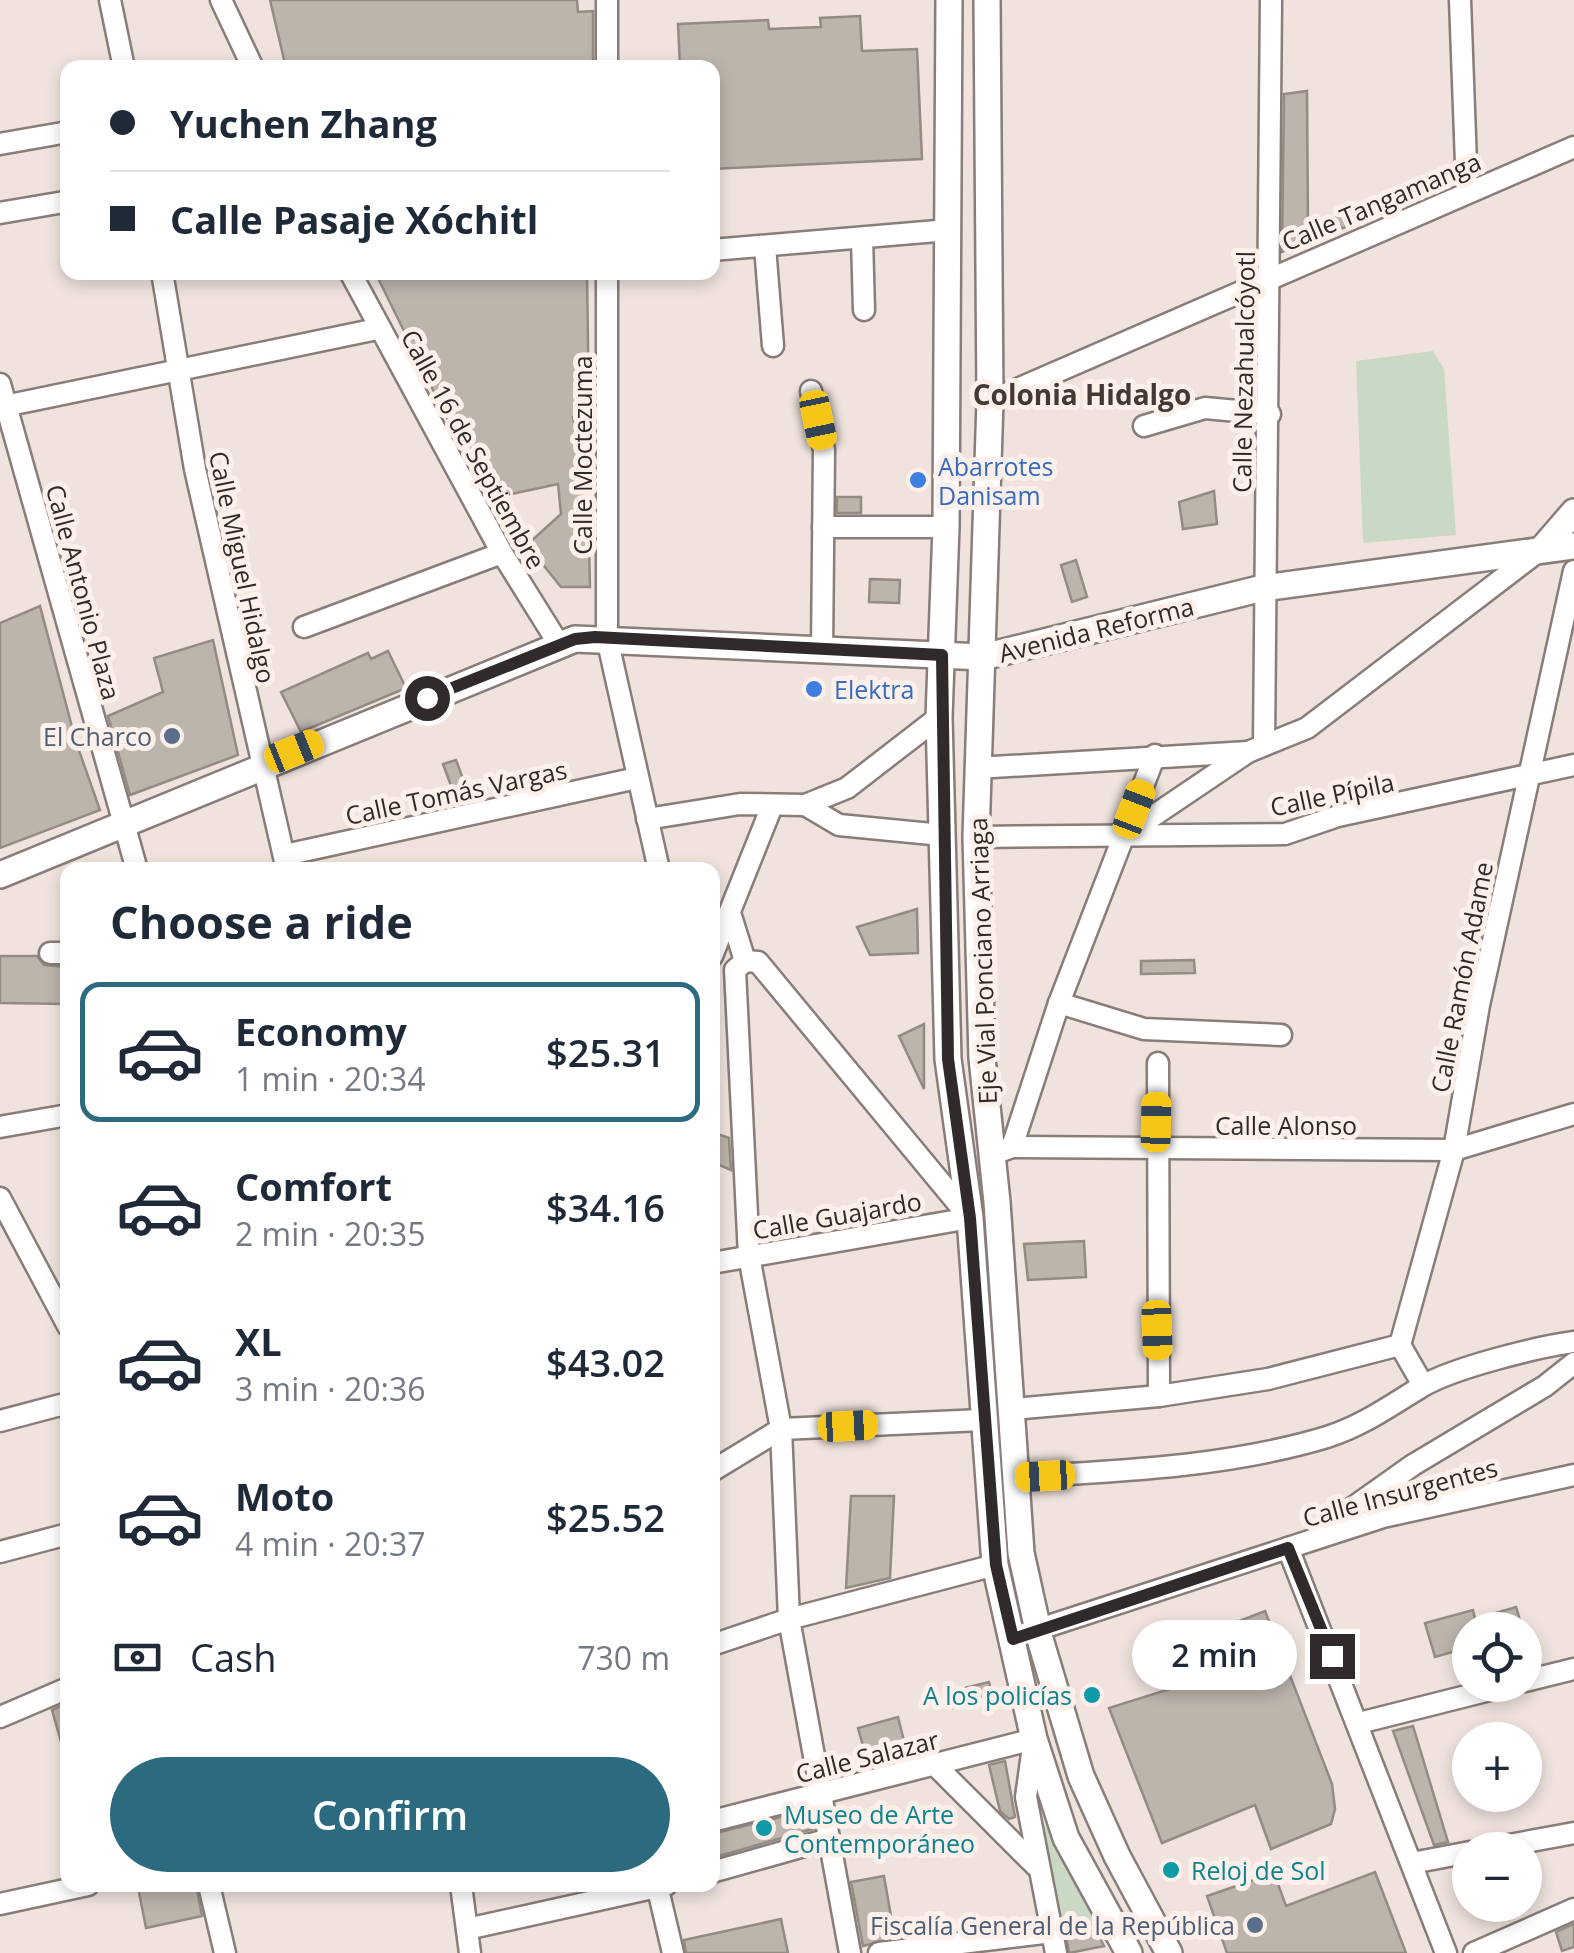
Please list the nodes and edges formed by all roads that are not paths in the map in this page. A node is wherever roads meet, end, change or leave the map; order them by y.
1 (110, 0) edge
2 (221, 0) edge
3 (607, 0) edge
4 (949, 0) edge
5 (987, 0) edge
6 (1272, 0) edge
7 (1460, 0) edge
8 (122, 60) edge
9 (249, 60) edge
10 (607, 60) edge
11 (60, 133) edge
12 (0, 144) edge
13 (1574, 147) edge
14 (1467, 191) junction
15 (60, 203) edge
16 (0, 213) edge
17 (949, 230) junction
18 (862, 238) junction
19 (765, 247) junction
20 (720, 250) edge
21 (1270, 276) junction
22 (163, 280) edge
23 (354, 280) edge
24 (607, 280) edge
25 (864, 310) dead end
26 (377, 329) junction
27 (772, 346) dead end
28 (180, 371) junction
29 (0, 384) edge
30 (812, 391) dead end
31 (990, 401) junction
32 (3, 406) edge
33 (1270, 414) junction
34 (1144, 426) dead end
35 (1574, 512) edge
36 (946, 526) junction
37 (823, 527) junction
38 (1574, 546) edge
39 (1542, 549) junction
40 (502, 553) junction
41 (1574, 570) edge
42 (1262, 588) junction
43 (304, 627) dead end
44 (607, 638) junction
45 (560, 646) junction
46 (822, 652) junction
47 (942, 655) junction
48 (983, 657) junction
49 (940, 717) junction
50 (1256, 748) junction
51 (1155, 755) junction
52 (261, 764) junction
53 (1574, 766) edge
54 (976, 768) junction
55 (1527, 776) junction
56 (637, 778) junction
57 (804, 805) junction
58 (772, 806) junction
59 (647, 819) junction
60 (122, 824) junction
61 (942, 835) junction
62 (1123, 836) junction
63 (976, 837) junction
64 (134, 862) edge
65 (286, 862) edge
66 (656, 862) edge
67 (0, 875) edge
68 (732, 916) junction
69 (720, 940) edge
70 (745, 961) junction
71 (1059, 1003) junction
72 (1281, 1035) dead end
73 (1158, 1064) dead end
74 (1574, 1114) edge
75 (60, 1117) edge
76 (0, 1128) edge
77 (1155, 1150) junction
78 (1454, 1150) junction
79 (1002, 1151) junction
80 (0, 1198) edge
81 (970, 1218) junction
82 (749, 1256) junction
83 (720, 1261) edge
84 (60, 1311) edge
85 (1574, 1342) edge
86 (1400, 1346) junction
87 (1574, 1363) edge
88 (1423, 1385) junction
89 (1159, 1396) junction
90 (60, 1406) edge
91 (1013, 1409) junction
92 (982, 1420) junction
93 (0, 1422) edge
94 (781, 1429) junction
95 (720, 1465) edge
96 (1574, 1475) edge
97 (1017, 1477) junction
98 (60, 1536) edge
99 (1295, 1546) junction
100 (0, 1552) edge
101 (996, 1565) junction
102 (789, 1619) junction
103 (1038, 1628) junction
104 (1013, 1639) junction
105 (720, 1642) edge
106 (1574, 1669) edge
107 (1542, 1677) edge
108 (60, 1691) edge
109 (1452, 1700) edge
110 (0, 1717) edge
111 (1359, 1723) junction
112 (1034, 1739) junction
113 (936, 1766) junction
114 (820, 1793) junction
115 (720, 1819) edge
116 (1574, 1833) edge
117 (829, 1839) junction
118 (1542, 1839) edge
119 (1452, 1855) edge
120 (1412, 1863) junction
121 (1036, 1866) junction
122 (720, 1870) edge
123 (60, 1891) edge
124 (211, 1892) edge
125 (463, 1892) edge
126 (633, 1892) edge
127 (661, 1892) edge
128 (0, 1904) edge
129 (1574, 1909) edge
130 (467, 1929) junction
131 (1054, 1942) edge
132 (225, 1953) edge
133 (470, 1953) edge
134 (673, 1953) edge
135 (850, 1953) edge
136 (879, 1953) edge
137 (1129, 1953) edge
138 (1169, 1953) edge
139 (1446, 1953) edge
140 (1474, 1953) edge

1 - 8 street
2 - 9 street
3 - 10 street
4 - 17 main road, Eje Vial Ponciano Arriaga
5 - 31 main road, Eje Vial Ponciano Arriaga
6 - 21 street, Calle Nezahualcóyotl
7 - 14 street
11 - 12 street
13 - 14 street, Calle Tangamanga
14 - 21 street, Calle Tangamanga
15 - 16 street
17 - 18 street
17 - 36 main road, Eje Vial Ponciano Arriaga
18 - 19 street
18 - 25 street
19 - 20 street
19 - 27 street
21 - 31 street, Calle Tangamanga
21 - 33 street, Calle Nezahualcóyotl
22 - 28 street, Calle Miguel Hidalgo
23 - 26 street, Calle 16 de Septiembre
24 - 44 street, Calle Moctezuma
26 - 28 street
26 - 40 street, Calle 16 de Septiembre
28 - 32 street
28 - 52 street, Calle Miguel Hidalgo
29 - 32 street, Calle Antonio Plaza
30 - 37 street
31 - 48 main road, Eje Vial Ponciano Arriaga
32 - 60 street, Calle Antonio Plaza
33 - 34 street
33 - 42 street, Calle Nezahualcóyotl
35 - 39 main road
36 - 37 street
36 - 47 main road, Eje Vial Ponciano Arriaga
37 - 46 street
38 - 39 main road, Avenida Reforma
39 - 42 main road, Avenida Reforma
39 - 50 street
40 - 43 street
40 - 45 street, Calle 16 de Septiembre
41 - 55 street, Calle Ramón Adame
42 - 48 main road, Avenida Reforma
42 - 50 street, Calle Nezahualcóyotl
44 - 45 main road, Avenida Reforma
44 - 46 main road, Avenida Reforma
44 - 56 street, Calle Moctezuma
45 - 52 main road, Avenida Reforma
46 - 47 main road, Avenida Reforma
47 - 48 main road, Avenida Reforma
47 - 49 main road, Eje Vial Ponciano Arriaga
48 - 54 main road, Eje Vial Ponciano Arriaga
49 - 57 street
49 - 61 main road, Eje Vial Ponciano Arriaga
50 - 51 street
50 - 62 street
51 - 54 street
51 - 62 street
52 - 60 main road, Avenida Reforma
52 - 65 street, Calle Miguel Hidalgo
53 - 55 street, Calle Pípila
54 - 63 main road, Eje Vial Ponciano Arriaga
55 - 62 street, Calle Pípila
55 - 78 street, Calle Ramón Adame
56 - 59 street, Calle Moctezuma
56 - 65 street, Calle Tomás Vargas
57 - 58 street
57 - 61 street
58 - 59 street
58 - 68 street
59 - 66 street, Calle Moctezuma
60 - 64 street, Calle Antonio Plaza
60 - 67 main road, Avenida Reforma
61 - 81 main road, Eje Vial Ponciano Arriaga
62 - 63 street, Calle Pípila
62 - 71 street
63 - 79 main road, Eje Vial Ponciano Arriaga
68 - 69 street
68 - 70 street
70 - 81 street
70 - 82 street
71 - 72 street
71 - 79 street
73 - 77 street
74 - 78 street, Calle Alonso
75 - 76 street
77 - 78 street, Calle Alonso
77 - 79 street, Calle Alonso
77 - 89 street
78 - 86 street, Calle Ramón Adame
79 - 91 main road, Eje Vial Ponciano Arriaga
80 - 84 street
81 - 82 street, Calle Guajardo
81 - 92 main road, Eje Vial Ponciano Arriaga
82 - 83 street, Calle Guajardo
82 - 94 street
85 - 88 street
86 - 88 street
86 - 89 street
87 - 99 street
88 - 97 street
89 - 91 street
90 - 93 street
91 - 97 main road, Eje Vial Ponciano Arriaga
92 - 94 street
92 - 101 main road, Eje Vial Ponciano Arriaga
94 - 95 street
94 - 102 street
96 - 99 street, Calle Insurgentes
97 - 103 main road, Eje Vial Ponciano Arriaga
98 - 100 street
99 - 103 street, Calle Insurgentes
99 - 111 street
101 - 102 street
101 - 104 main road, Eje Vial Ponciano Arriaga
102 - 105 street
102 - 114 street
103 - 104 street, Calle Insurgentes
103 - 138 main road, Eje Vial Ponciano Arriaga
104 - 112 main road, Eje Vial Ponciano Arriaga
106 - 107 street
108 - 110 street
109 - 111 street
111 - 120 street
112 - 113 street, Calle Salazar
112 - 121 street
112 - 137 main road, Eje Vial Ponciano Arriaga
113 - 114 street, Calle Salazar
113 - 121 street
114 - 115 street, Calle Salazar
114 - 117 street
116 - 118 street
117 - 122 street
117 - 135 street
119 - 120 street
120 - 139 street
121 - 131 street
123 - 128 street
124 - 132 street
125 - 130 street
126 - 130 street
127 - 134 street
129 - 140 street
130 - 133 street
131 - 136 street

